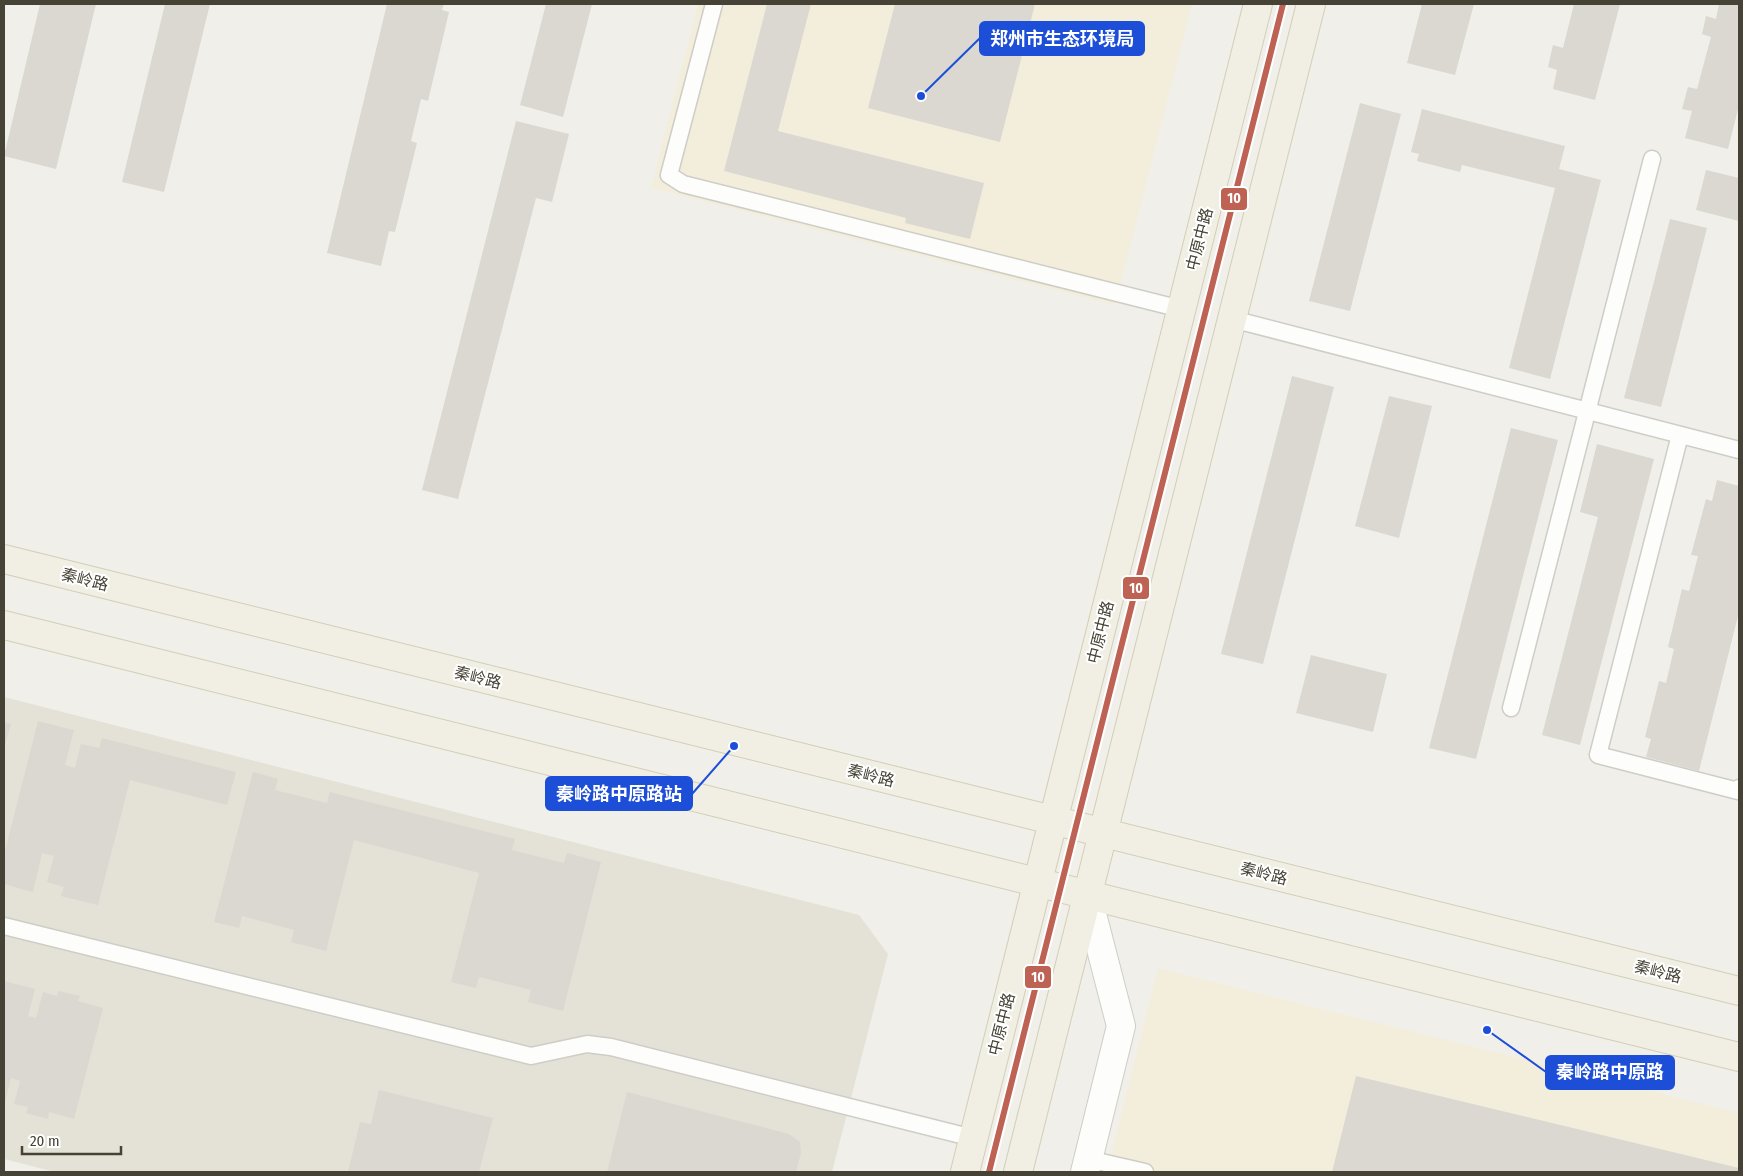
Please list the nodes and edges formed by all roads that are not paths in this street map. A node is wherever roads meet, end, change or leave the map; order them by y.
1 (714, 4) edge
2 (1258, 4) edge
3 (1311, 4) edge
4 (1652, 159) dead end
5 (1181, 309) junction
6 (1232, 319) junction
7 (1587, 411) junction
8 (1680, 435) junction
9 (1739, 450) edge
10 (4, 559) edge
11 (4, 626) edge
12 (1510, 708) dead end
13 (1739, 788) edge
14 (1053, 820) junction
15 (1103, 833) junction
16 (1037, 883) junction
17 (1087, 895) junction
18 (4, 926) edge
19 (1739, 991) edge
20 (1739, 1057) edge
21 (973, 1138) junction
22 (1086, 1165) edge
23 (964, 1172) edge
24 (1018, 1172) edge
25 (1144, 1172) edge

1 - 5 lane
2 - 5 main road, 中原中路
3 - 6 main road
4 - 7 lane
5 - 14 main road, 中原中路
6 - 7 lane
6 - 15 main road
7 - 8 lane
7 - 12 lane
8 - 9 lane
8 - 13 lane
10 - 14 main road, 秦岭路
11 - 16 main road
14 - 15 main road, 秦岭路
14 - 16 main road, 中原中路
15 - 17 main road
15 - 19 main road, 秦岭路
16 - 17 main road
16 - 21 main road, 中原中路
17 - 20 main road
17 - 22 street
17 - 24 main road
18 - 21 lane
21 - 23 main road, 中原中路
22 - 25 lane

